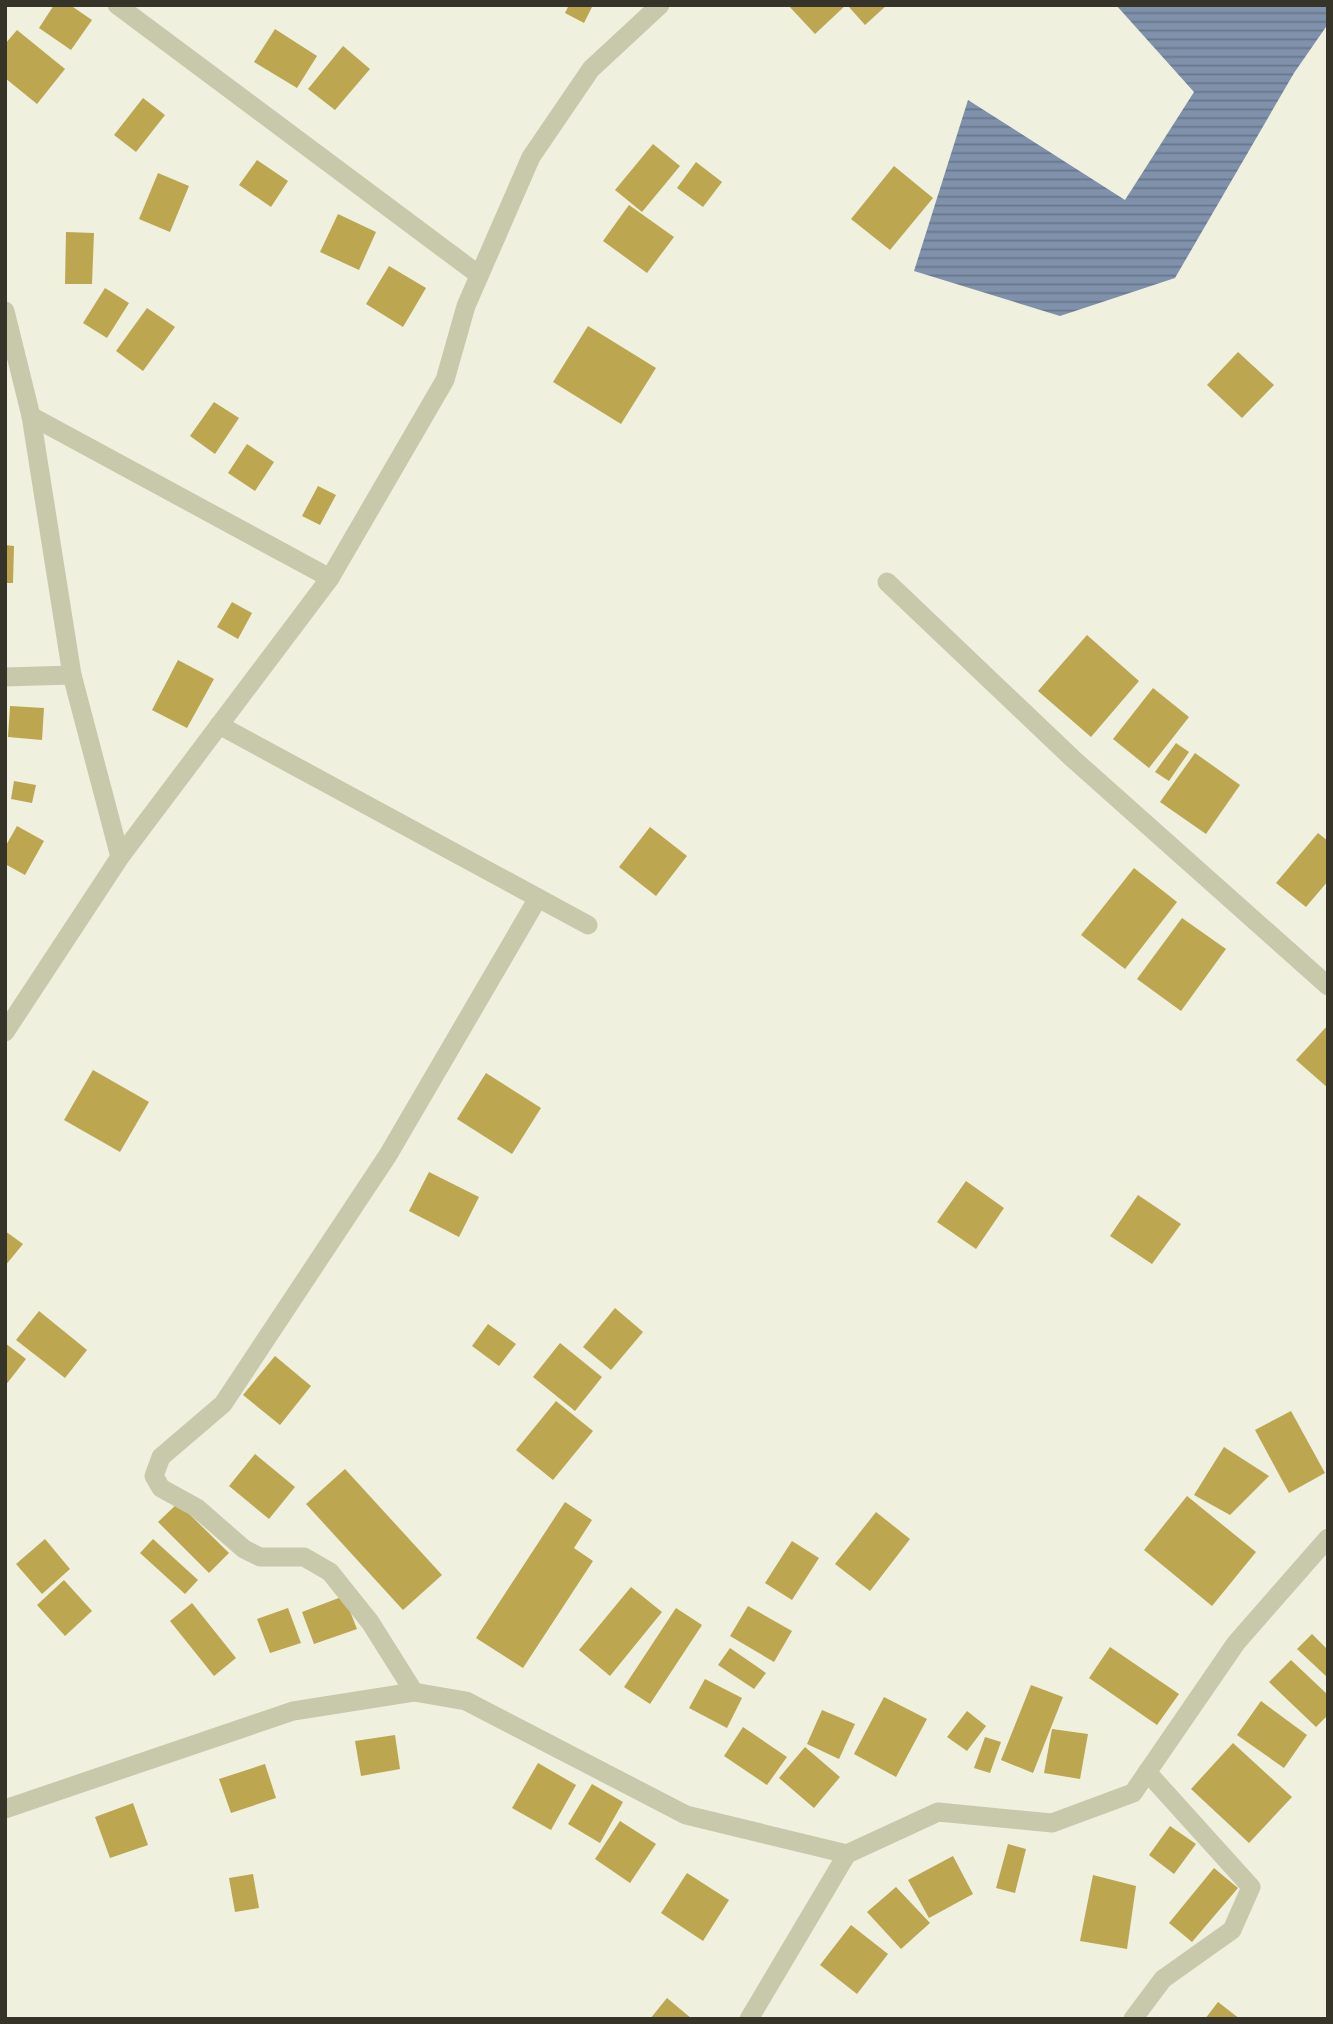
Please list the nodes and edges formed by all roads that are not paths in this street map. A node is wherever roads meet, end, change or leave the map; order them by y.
1 (117, 5) edge
2 (660, 5) edge
3 (479, 275) junction
4 (5, 311) edge
5 (31, 416) junction
6 (330, 578) junction
7 (887, 582) dead end
8 (72, 675) junction
9 (5, 677) edge
10 (219, 725) junction
11 (120, 856) junction
12 (538, 898) junction
13 (588, 925) dead end
14 (1328, 986) edge
15 (5, 1032) edge
16 (1328, 1538) edge
17 (414, 1692) junction
18 (1147, 1772) junction
19 (5, 1810) edge
20 (847, 1854) junction
21 (749, 2019) edge
22 (1133, 2019) edge

1 - 3 street
2 - 3 street
3 - 6 street
4 - 5 street
5 - 6 street
5 - 8 street
6 - 10 street
7 - 14 street
8 - 9 street
8 - 11 street
10 - 11 street
10 - 12 street
11 - 15 street
12 - 13 street
12 - 17 street
16 - 18 street
17 - 19 street
17 - 20 street
18 - 20 street
18 - 22 street
20 - 21 street

